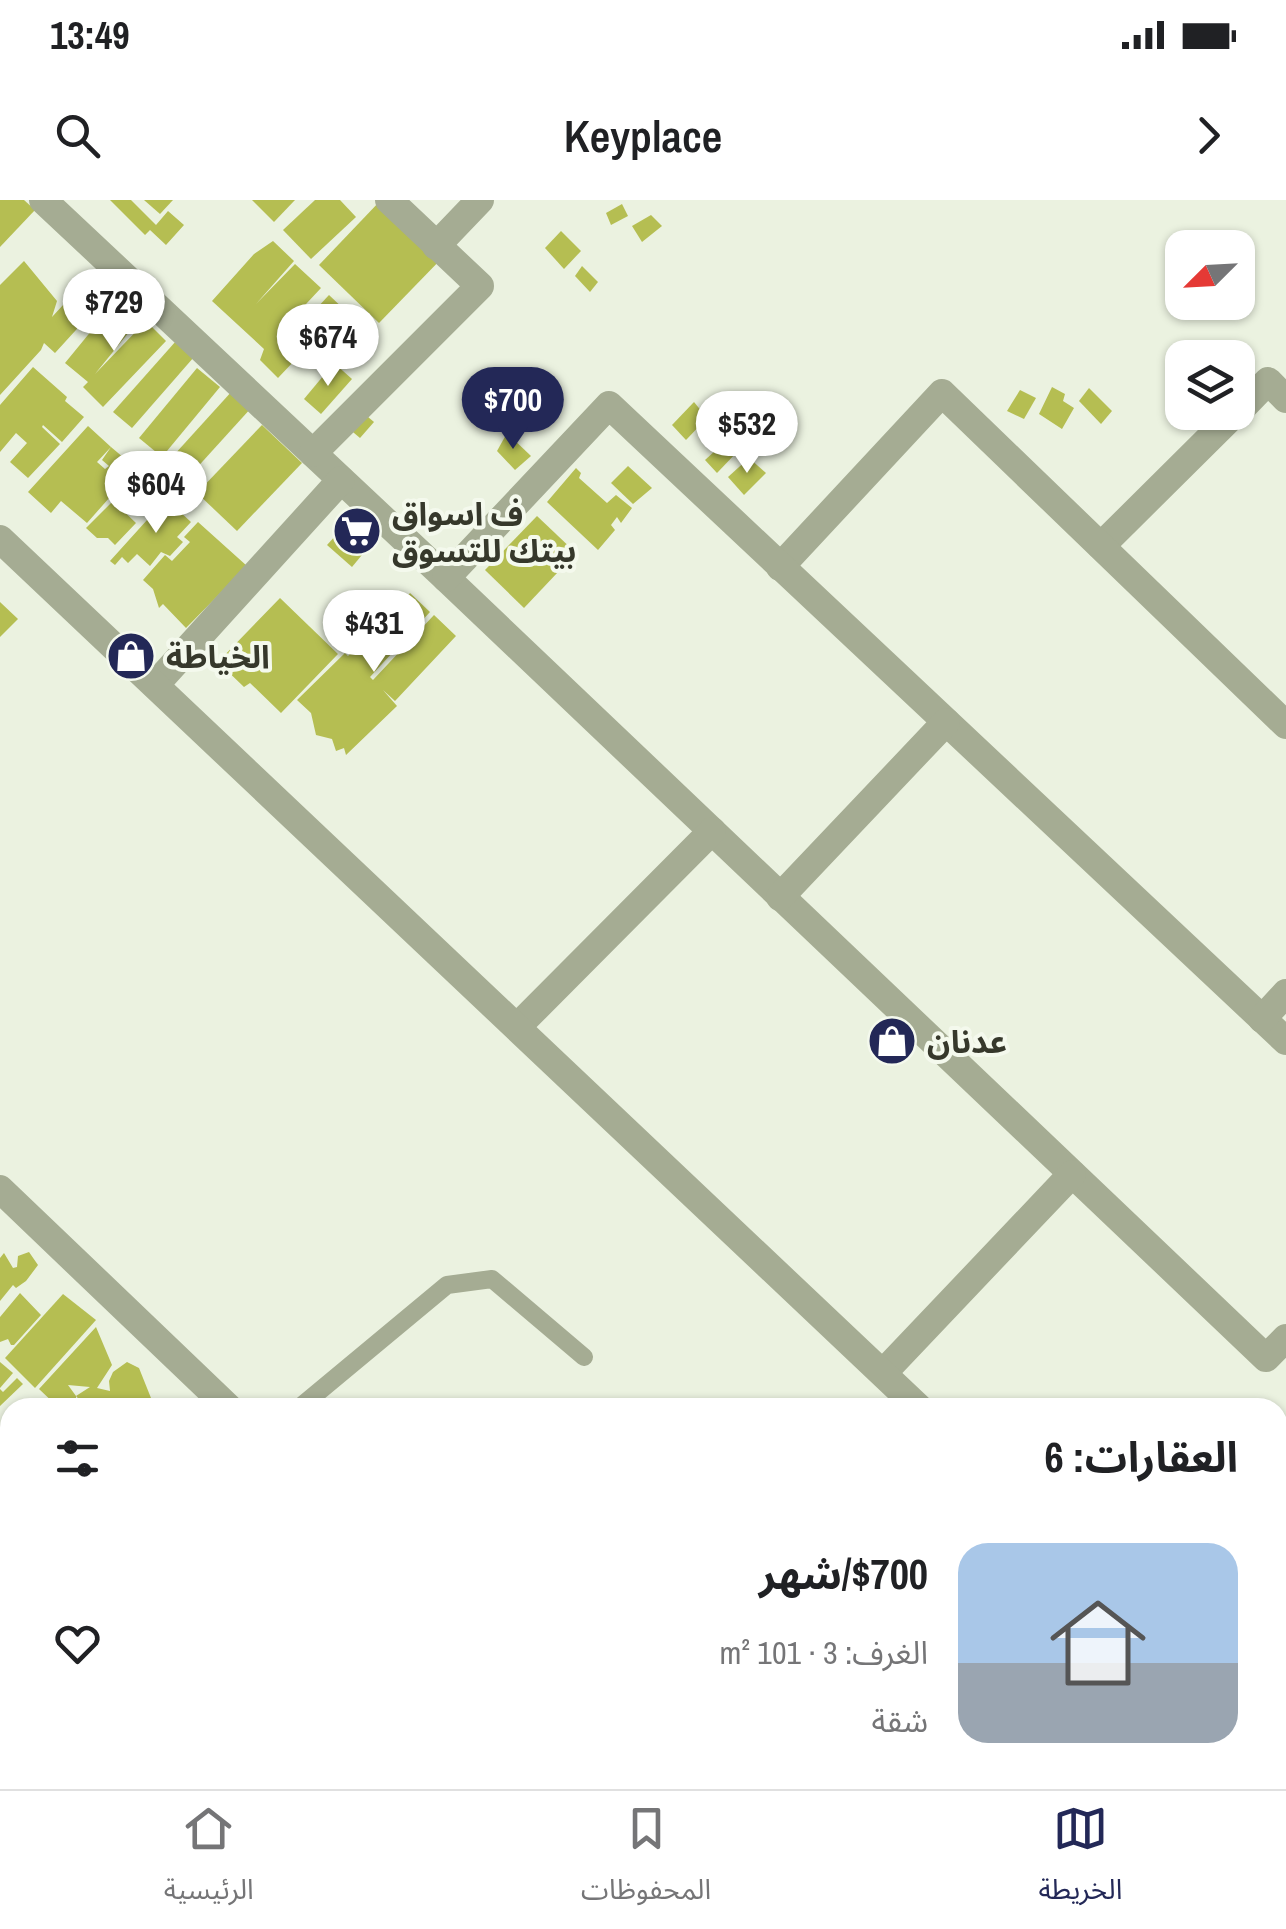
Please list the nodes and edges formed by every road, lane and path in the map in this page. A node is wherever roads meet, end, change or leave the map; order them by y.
1 (43, 200) edge
2 (389, 200) edge
3 (480, 200) edge
4 (436, 246) junction
5 (1255, 394) edge
6 (1286, 399) edge
7 (1219, 430) edge
8 (312, 453) junction
9 (341, 480) junction
10 (0, 539) edge
11 (1101, 546) junction
12 (780, 566) junction
13 (446, 578) junction
14 (155, 685) junction
15 (946, 722) junction
16 (1286, 725) edge
17 (712, 831) junction
18 (780, 896) junction
19 (1286, 992) edge
20 (1262, 1019) junction
21 (516, 1027) junction
22 (1286, 1042) edge
23 (1072, 1174) junction
24 (0, 1189) edge
25 (1286, 1338) edge
26 (584, 1356) dead end
27 (883, 1373) junction
28 (219, 1398) edge
29 (310, 1398) edge
30 (909, 1398) edge

1 - 8 street
2 - 4 street
3 - 4 street
4 - 8 street
5 - 6 street
7 - 11 street
8 - 9 street
9 - 13 street
9 - 14 street
10 - 14 street
11 - 12 street
11 - 16 street
12 - 13 street
12 - 15 street
13 - 17 street
14 - 21 street
15 - 18 street
15 - 20 street
17 - 18 street
17 - 21 street
18 - 23 street
19 - 20 street
20 - 22 street
21 - 27 street
23 - 25 street
23 - 27 street
24 - 28 street
26 - 29 lane
27 - 30 street

